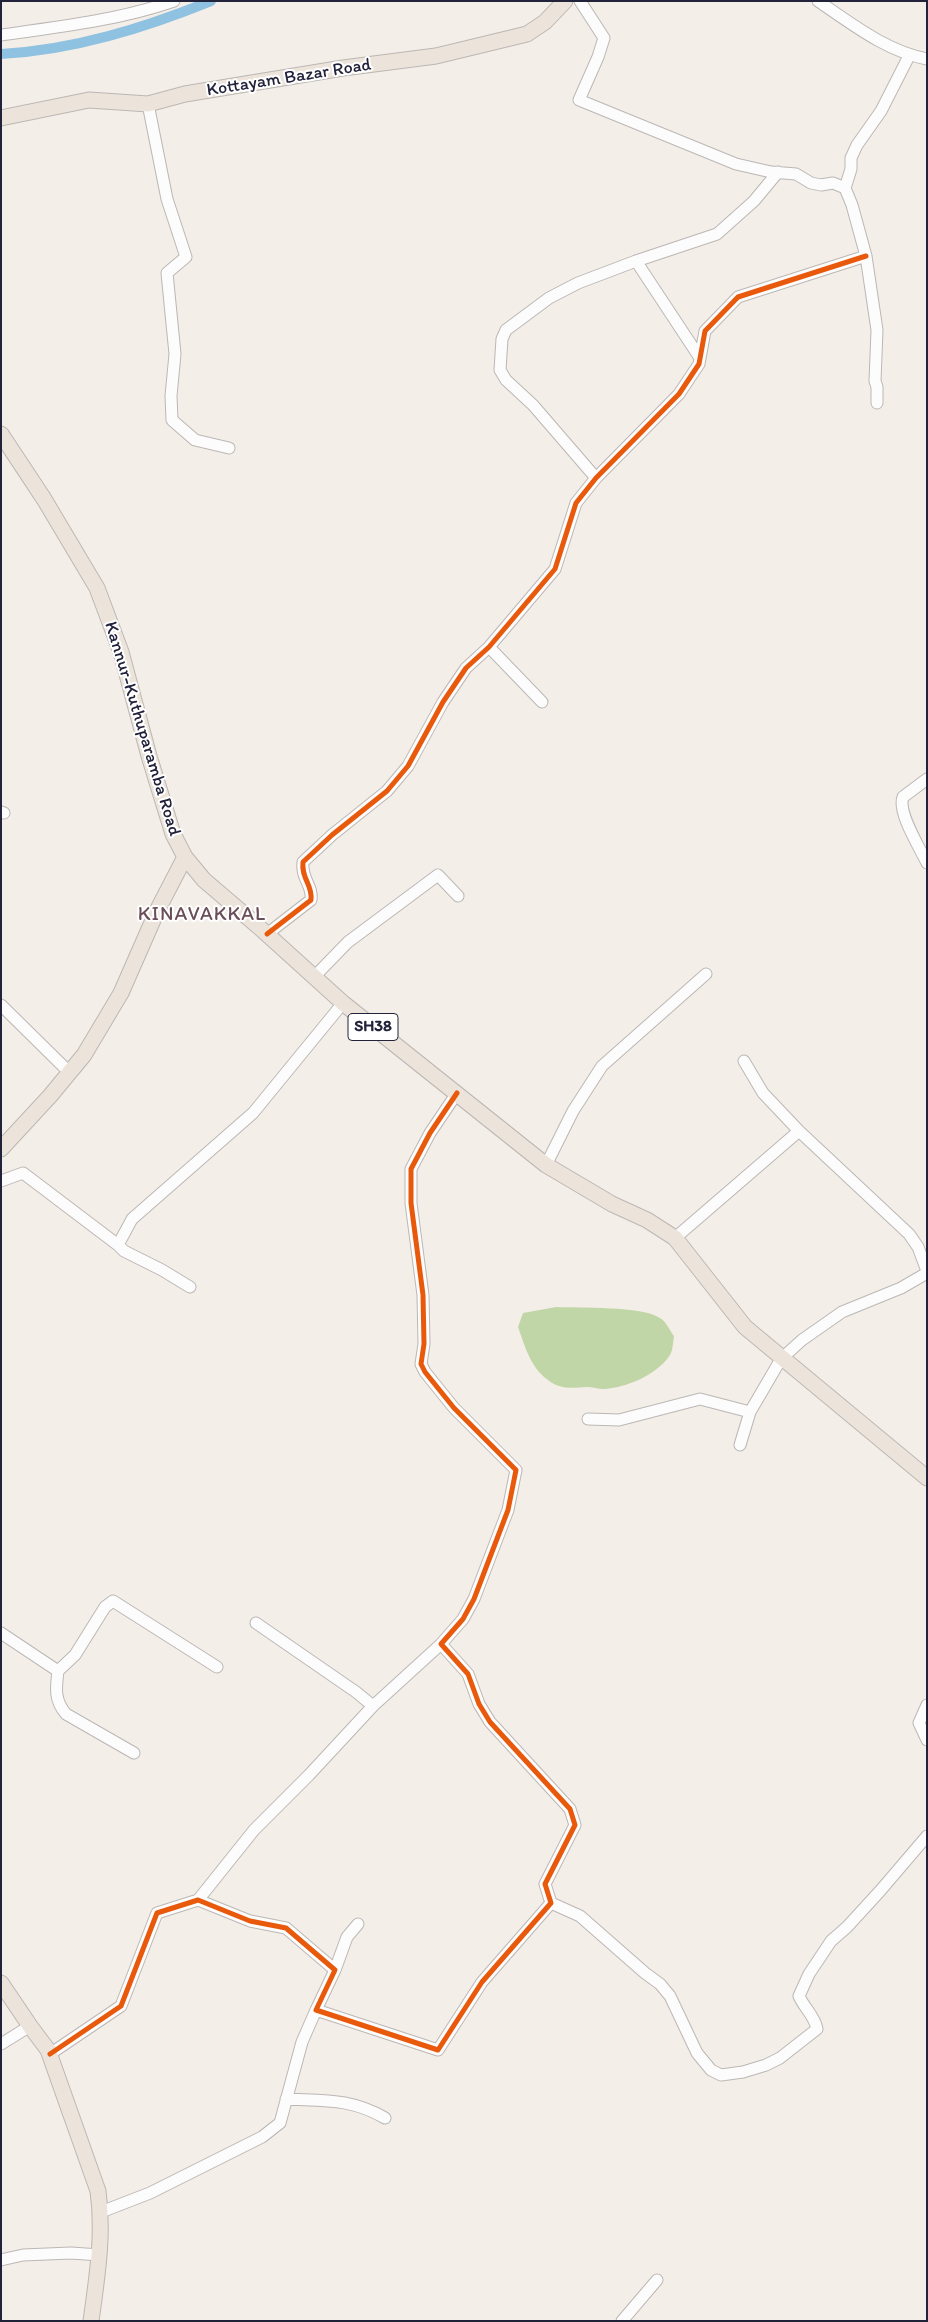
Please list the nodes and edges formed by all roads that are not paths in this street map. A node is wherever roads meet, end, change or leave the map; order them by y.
1 (174, 1) edge
2 (565, 1) edge
3 (580, 1) edge
4 (818, 1) edge
5 (1, 35) edge
6 (909, 56) junction
7 (927, 60) edge
8 (148, 104) junction
9 (1, 118) edge
10 (778, 172) junction
11 (845, 188) junction
12 (866, 256) junction
13 (636, 261) junction
14 (700, 358) junction
15 (877, 403) dead end
16 (1, 434) edge
17 (229, 448) dead end
18 (596, 478) junction
19 (489, 647) junction
20 (542, 702) dead end
21 (927, 779) edge
22 (185, 858) junction
23 (927, 863) edge
24 (458, 896) dead end
25 (267, 934) junction
26 (706, 974) dead end
27 (314, 977) junction
28 (343, 1003) junction
29 (1, 1005) edge
30 (744, 1061) dead end
31 (70, 1073) junction
32 (457, 1093) junction
33 (799, 1131) junction
34 (1, 1150) edge
35 (546, 1165) junction
36 (1, 1181) edge
37 (675, 1238) junction
38 (118, 1245) junction
39 (927, 1272) edge
40 (190, 1287) dead end
41 (781, 1359) junction
42 (750, 1412) junction
43 (588, 1419) dead end
44 (740, 1445) dead end
45 (927, 1478) edge
46 (256, 1624) dead end
47 (1, 1633) edge
48 (441, 1644) junction
49 (217, 1667) dead end
50 (58, 1671) junction
51 (927, 1705) edge
52 (373, 1706) junction
53 (927, 1740) edge
54 (134, 1753) dead end
55 (927, 1836) edge
56 (198, 1900) junction
57 (551, 1903) junction
58 (358, 1924) dead end
59 (335, 1970) junction
60 (1, 1983) edge
61 (316, 2010) junction
62 (30, 2026) junction
63 (1, 2044) edge
64 (50, 2054) junction
65 (286, 2099) junction
66 (385, 2118) dead end
67 (101, 2212) junction
68 (100, 2255) junction
69 (1, 2260) edge
70 (658, 2280) dead end
71 (91, 2321) edge
72 (622, 2321) edge

1 - 5 street
2 - 8 main road, Kottayam Bazar Road
3 - 10 street
4 - 6 street
6 - 7 street
6 - 11 street
8 - 9 main road, Kottayam Bazar Road
8 - 17 street
10 - 11 street
10 - 13 street
11 - 12 street
12 - 14 street
12 - 15 street
13 - 14 street
13 - 18 street
14 - 18 street
16 - 22 main road, Kannur-Kuthuparamba Road / SH38
18 - 19 street
19 - 20 street
19 - 25 street
21 - 23 street
22 - 25 main road, Kannur-Kuthuparamba Road / SH38
22 - 31 main road
24 - 27 street
25 - 27 main road, Kannur-Kuthuparamba Road / SH38
26 - 35 street
27 - 28 main road, Kannur-Kuthuparamba Road / SH38
28 - 32 main road, Kannur-Kuthuparamba Road / SH38
28 - 38 street
29 - 31 street
30 - 33 street
31 - 34 main road
32 - 35 main road, Kannur-Kuthuparamba Road / SH38
32 - 48 street
33 - 37 street
33 - 39 street
35 - 37 main road, Kannur-Kuthuparamba Road / SH38
36 - 38 street
37 - 41 main road, Kannur-Kuthuparamba Road / SH38
38 - 40 street
39 - 41 street
41 - 42 street
41 - 45 main road, Kannur-Kuthuparamba Road / SH38
42 - 43 street
42 - 44 street
46 - 52 street
47 - 50 street
48 - 52 street
48 - 57 street
49 - 50 street
50 - 54 street
51 - 53 street
52 - 56 street
55 - 57 street
56 - 59 street
56 - 64 street
57 - 61 street
58 - 59 street
59 - 61 street
60 - 62 main road
61 - 65 street
62 - 63 street
62 - 64 main road
64 - 67 main road
65 - 66 street
65 - 67 street
67 - 68 main road
68 - 69 street
68 - 71 main road
70 - 72 street

